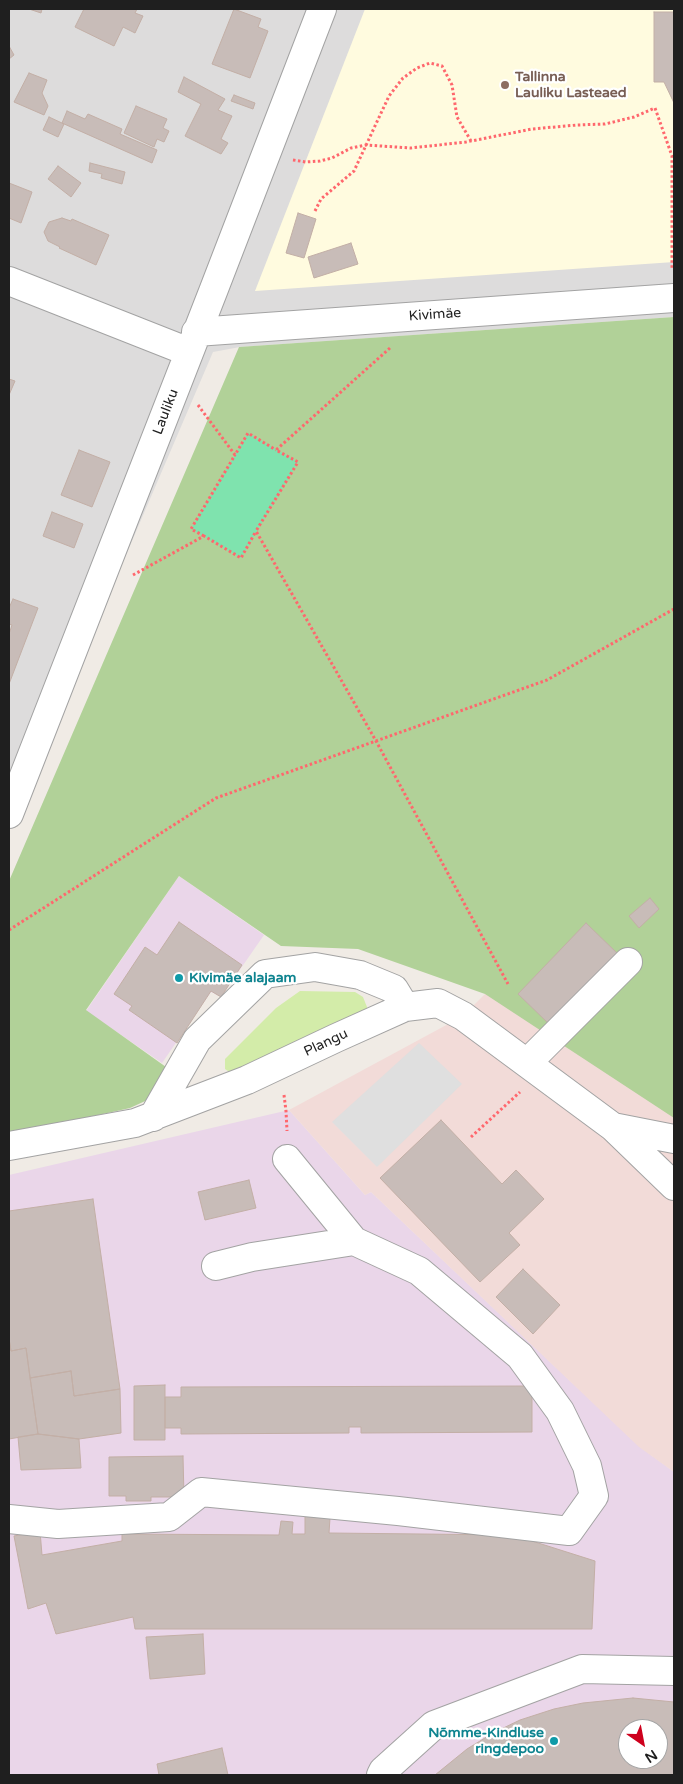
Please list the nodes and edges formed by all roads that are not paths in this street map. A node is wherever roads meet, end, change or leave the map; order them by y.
1 (322, 9) edge
2 (9, 281) edge
3 (673, 298) edge
4 (192, 342) junction
5 (9, 814) edge
6 (628, 962) dead end
7 (405, 1007) junction
8 (534, 1068) junction
9 (153, 1117) junction
10 (613, 1127) junction
11 (674, 1139) edge
12 (9, 1146) edge
13 (287, 1159) road end
14 (674, 1186) edge
15 (354, 1241) junction
16 (216, 1266) dead end
17 (9, 1519) edge
18 (674, 1670) edge
19 (381, 1775) edge

1 - 4 street, Lauliku
2 - 4 street, Kivimäe
3 - 4 street, Kivimäe
4 - 5 street, Lauliku
6 - 8 street
7 - 8 street, Plangu
7 - 9 street, Plangu
7 - 9 street
8 - 10 street, Plangu
9 - 12 street, Plangu
10 - 11 street, Plangu
10 - 14 street, Plangu
13 - 15 street
15 - 16 street
15 - 17 street
18 - 19 street

